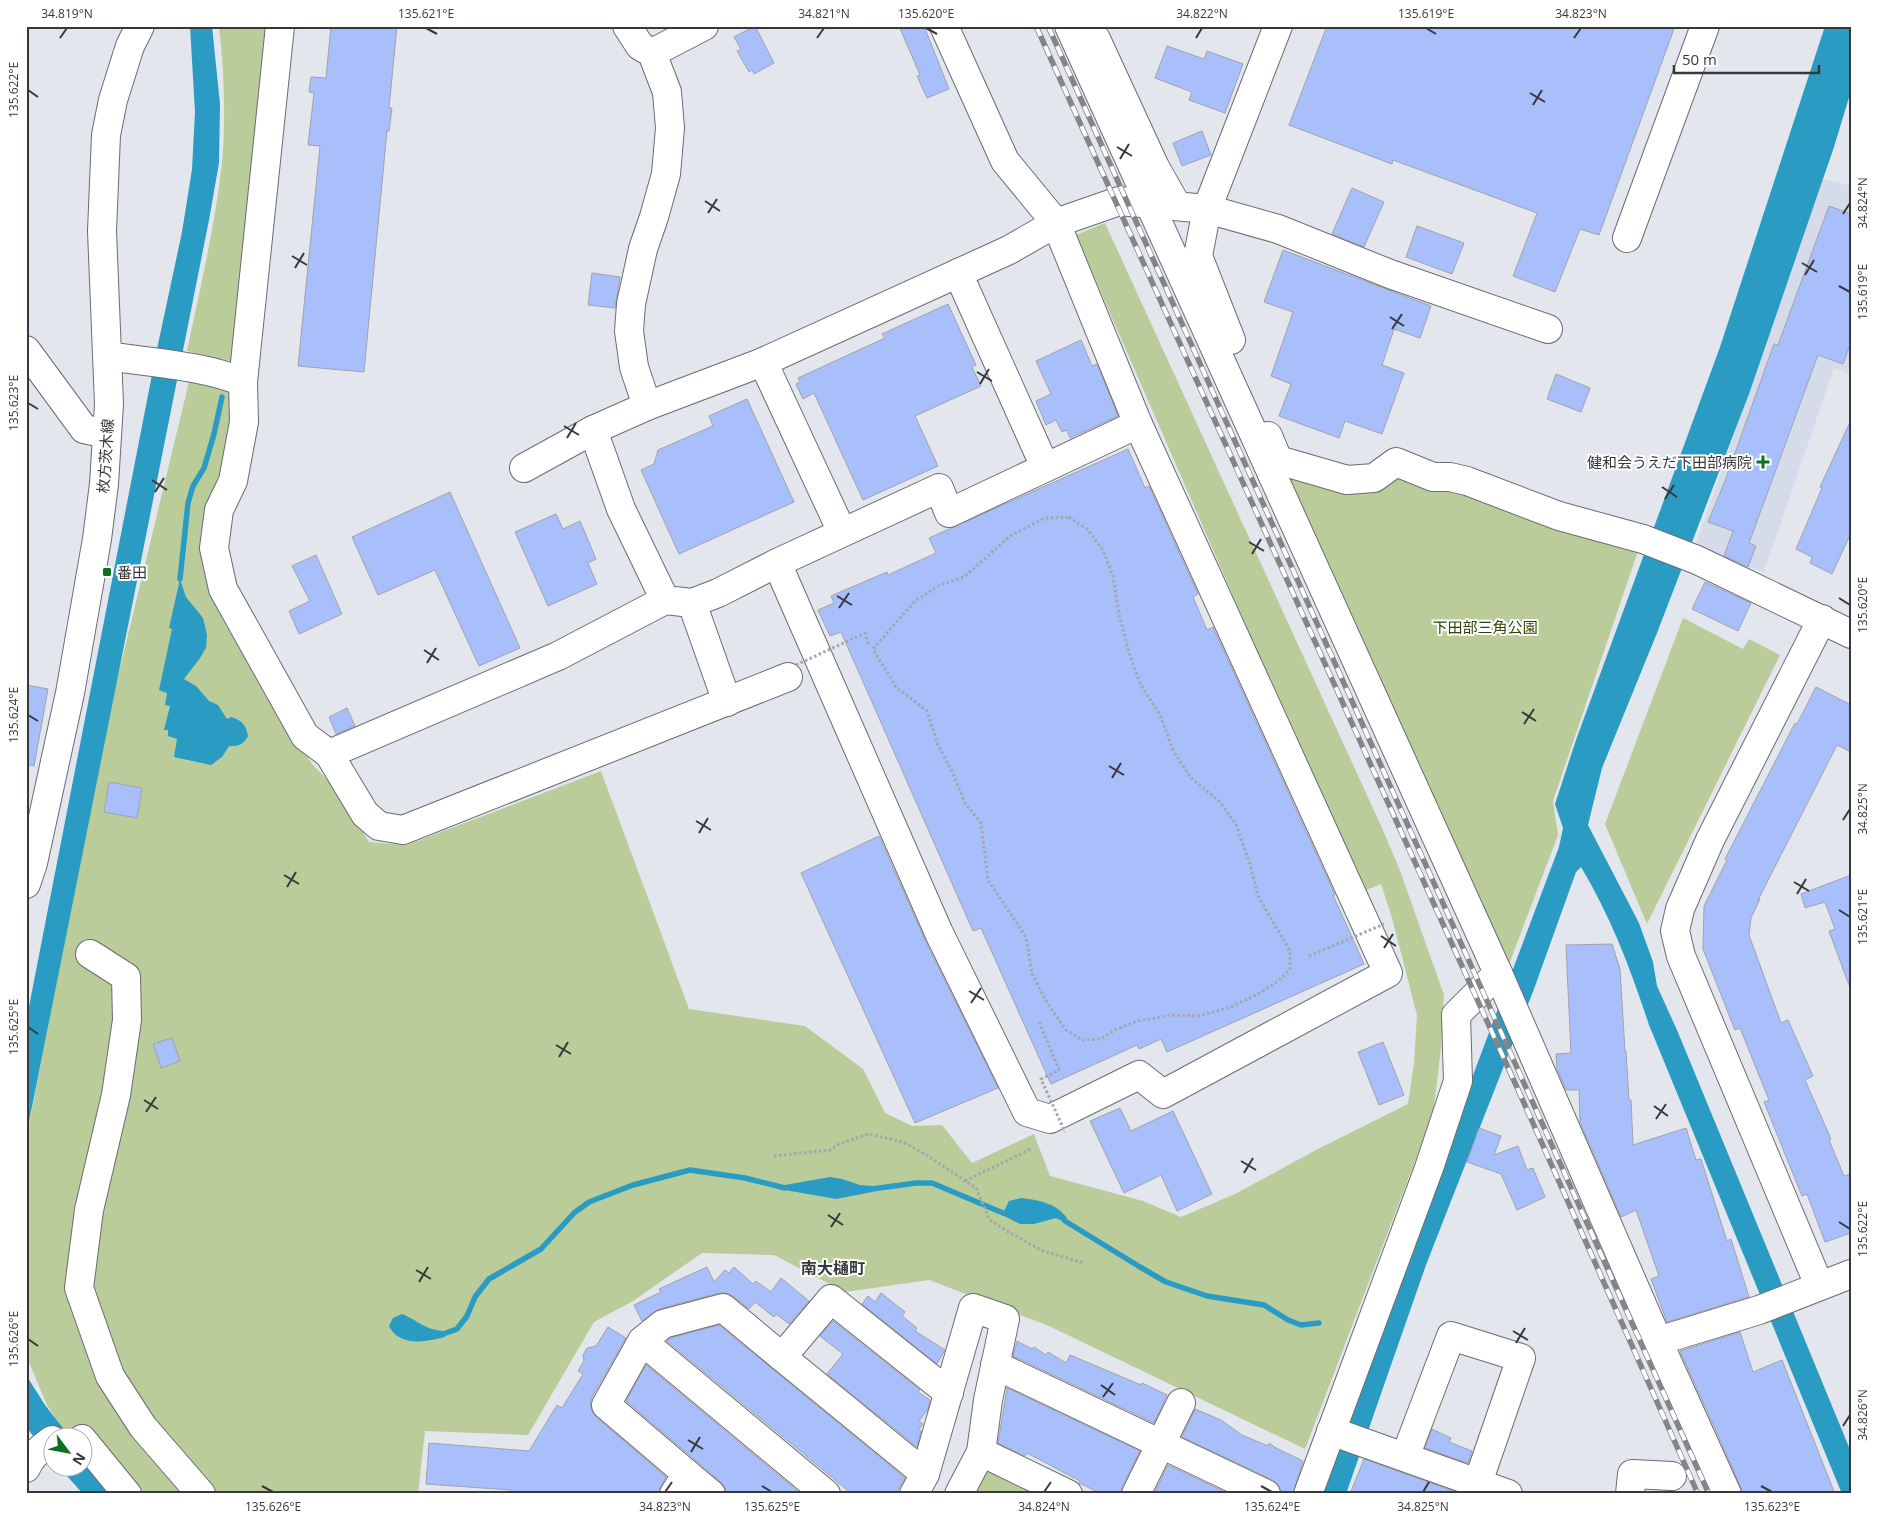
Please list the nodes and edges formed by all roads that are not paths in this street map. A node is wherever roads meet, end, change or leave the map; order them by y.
1 (140, 26) edge
2 (280, 26) edge
3 (627, 26) edge
4 (704, 26) edge
5 (944, 26) edge
6 (1069, 26) edge
7 (1090, 26) edge
8 (1278, 26) edge
9 (1705, 26) edge
10 (652, 53) junction
11 (1164, 205) junction
12 (1207, 209) junction
13 (1056, 222) junction
14 (1627, 238) dead end
15 (958, 273) junction
16 (1548, 329) dead end
17 (26, 350) edge
18 (108, 356) junction
19 (763, 362) junction
20 (243, 382) junction
21 (647, 406) junction
22 (1138, 424) junction
23 (593, 430) junction
24 (107, 434) junction
25 (1045, 466) junction
26 (524, 468) dead end
27 (842, 532) junction
28 (778, 563) junction
29 (665, 600) junction
30 (692, 603) junction
31 (1822, 619) junction
32 (1851, 634) edge
33 (792, 671) road end
34 (727, 702) junction
35 (329, 754) junction
36 (26, 884) edge
37 (90, 954) dead end
38 (1498, 973) junction
39 (1851, 1274) edge
40 (1818, 1286) junction
41 (642, 1340) junction
42 (1658, 1341) junction
43 (782, 1357) junction
44 (995, 1365) junction
45 (949, 1393) junction
46 (1181, 1403) dead end
47 (1331, 1431) junction
48 (1160, 1444) junction
49 (981, 1452) junction
50 (1405, 1457) junction
51 (92, 1468) edge
52 (1672, 1476) dead end
53 (681, 1484) edge
54 (920, 1484) edge
55 (1476, 1489) edge
56 (127, 1494) edge
57 (201, 1494) edge
58 (711, 1494) edge
59 (826, 1494) edge
60 (959, 1494) edge
61 (1068, 1494) edge
62 (1136, 1494) edge
63 (1266, 1494) edge
64 (1308, 1494) edge
65 (1508, 1494) edge
66 (1630, 1494) edge
67 (1727, 1494) edge

1 - 18 street, 枚方茨木線
2 - 20 street
3 - 10 street
4 - 10 street
5 - 13 street
6 - 11 street
7 - 11 street
8 - 12 street
9 - 14 street
10 - 21 street
11 - 12 street
11 - 13 street
11 - 38 street
12 - 16 street
12 - 31 street
13 - 15 street
13 - 22 street
15 - 19 street
15 - 25 street
17 - 24 street
18 - 20 street
18 - 24 street, 枚方茨木線
19 - 21 street
19 - 27 street
20 - 35 street
21 - 23 street
22 - 25 street
22 - 28 street
23 - 26 street
23 - 29 street
24 - 36 street, 枚方茨木線
25 - 27 street
27 - 28 street
28 - 30 street
29 - 30 street
29 - 35 street
30 - 34 street
31 - 32 street
31 - 40 street
33 - 34 street
34 - 35 street
37 - 57 street
38 - 42 street
38 - 47 street
39 - 40 street
40 - 42 street
41 - 43 street
41 - 53 street
41 - 59 street
42 - 67 street
43 - 45 street
43 - 54 street
44 - 45 street
44 - 48 street
44 - 49 street
45 - 54 street
46 - 48 street
47 - 50 street
47 - 64 street
48 - 62 street
48 - 63 street
49 - 60 street
49 - 61 street
50 - 55 street
50 - 55 street
51 - 56 street
52 - 66 street
53 - 58 street
55 - 65 street

